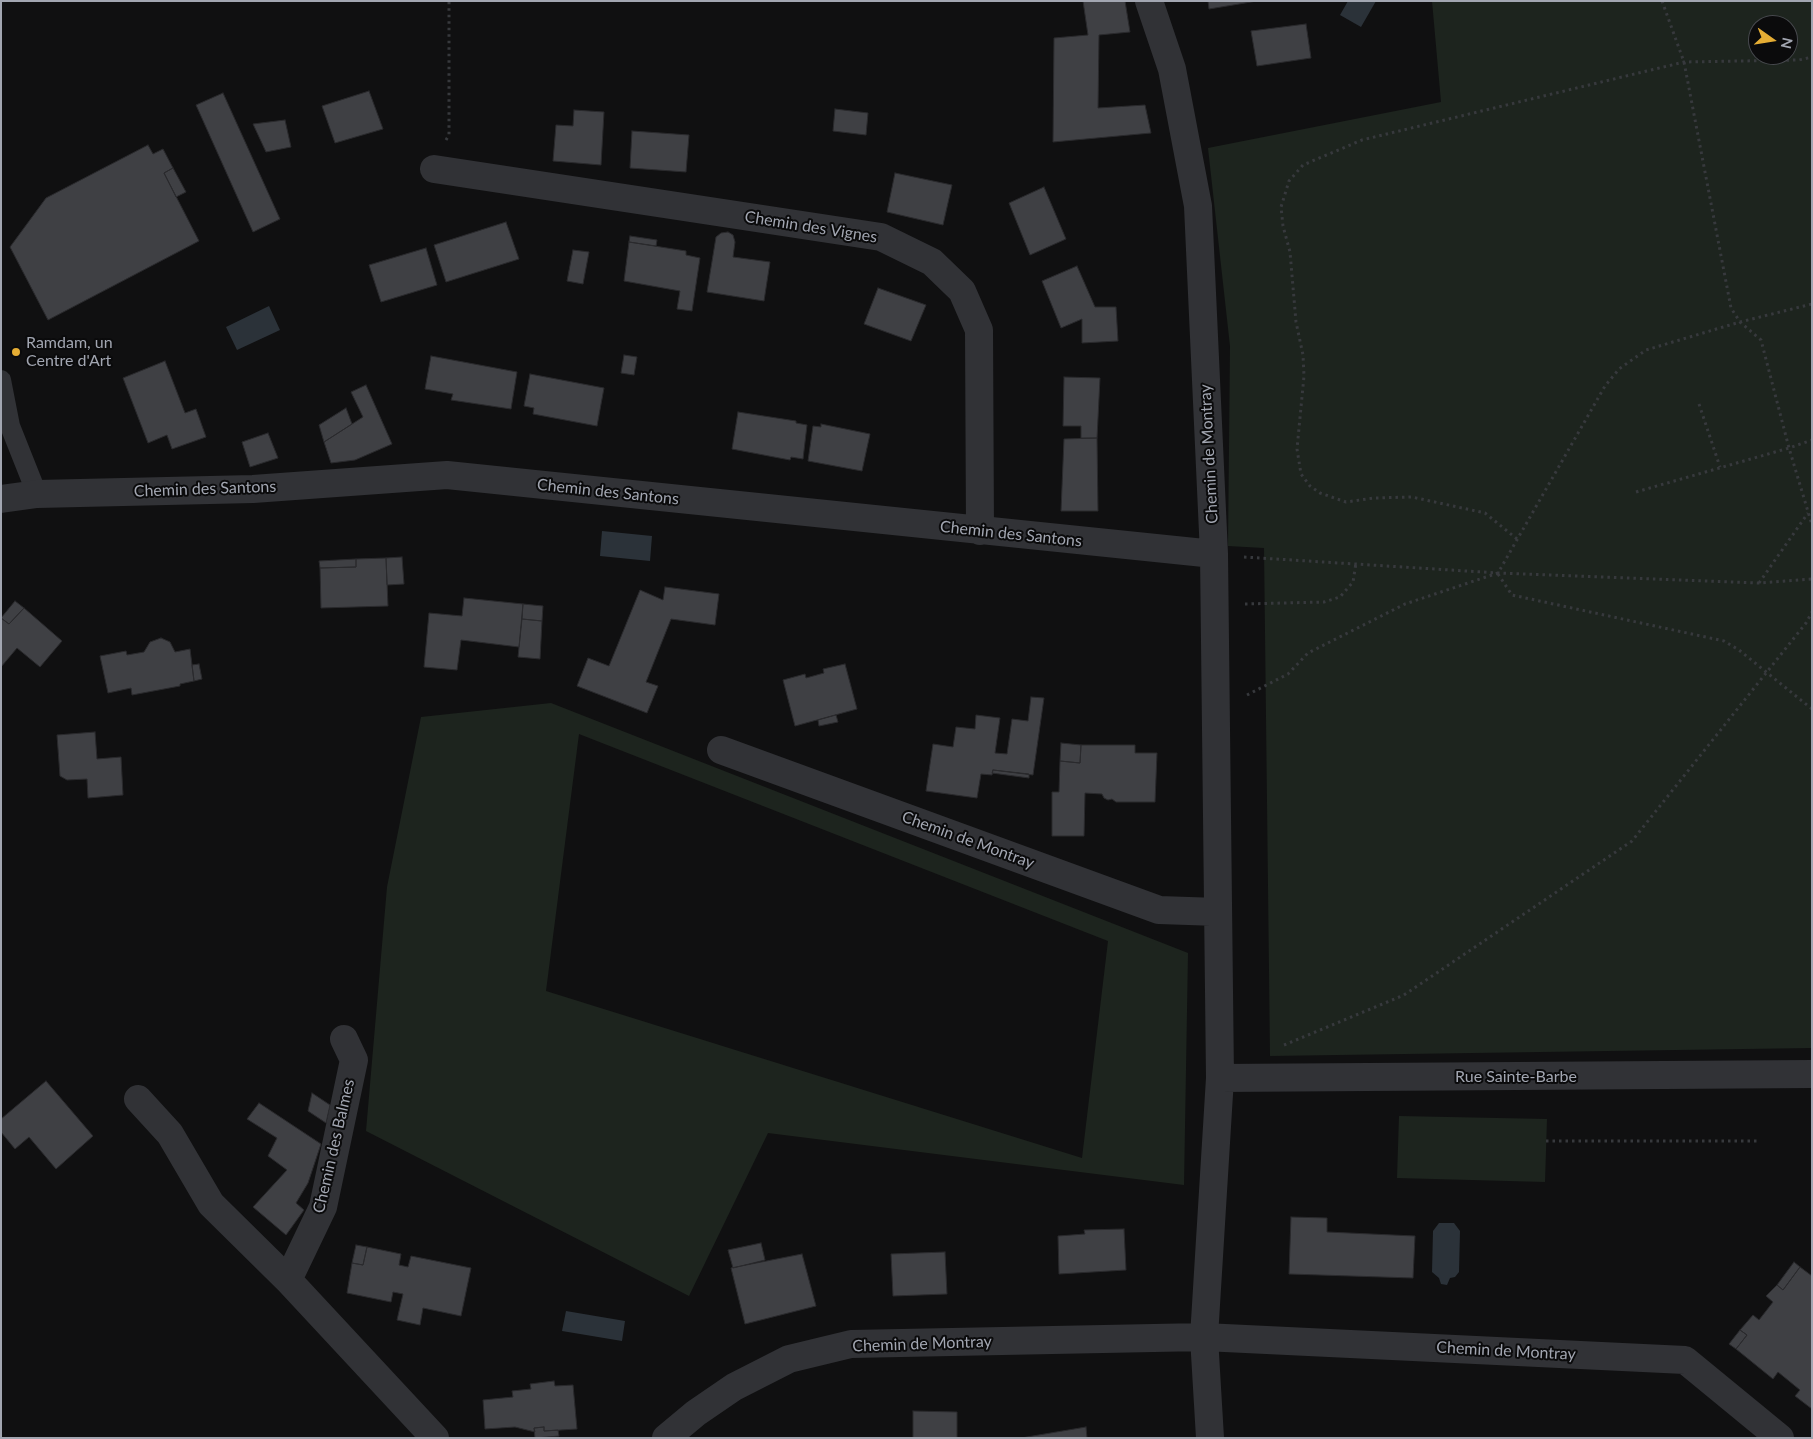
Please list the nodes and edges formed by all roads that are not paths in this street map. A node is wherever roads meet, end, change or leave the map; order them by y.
1 (1149, 1) edge
2 (434, 169) road end
3 (1, 380) edge
4 (37, 494) junction
5 (1, 499) edge
6 (980, 531) junction
7 (1214, 554) junction
8 (721, 750) dead end
9 (1218, 912) junction
10 (344, 1039) dead end
11 (1812, 1074) edge
12 (1220, 1078) junction
13 (138, 1099) dead end
14 (288, 1280) junction
15 (1204, 1337) junction
16 (435, 1438) edge
17 (666, 1438) edge
18 (1210, 1438) edge
19 (1780, 1438) edge

1 - 7 street, Chemin de Montray
2 - 6 street, Chemin des Vignes
3 - 4 lane
4 - 5 street, Chemin des Santons
4 - 6 street, Chemin des Santons
6 - 7 street, Chemin des Santons
7 - 9 street, Chemin de Montray
8 - 9 street, Chemin de Montray
9 - 12 street, Chemin de Montray
10 - 14 street, Chemin des Balmes
11 - 12 street, Rue Sainte-Barbe
12 - 15 street, Chemin de Montray
13 - 14 street
14 - 16 street
15 - 17 street, Chemin de Montray
15 - 18 street, Chemin de Montray
15 - 19 street, Chemin de Montray

